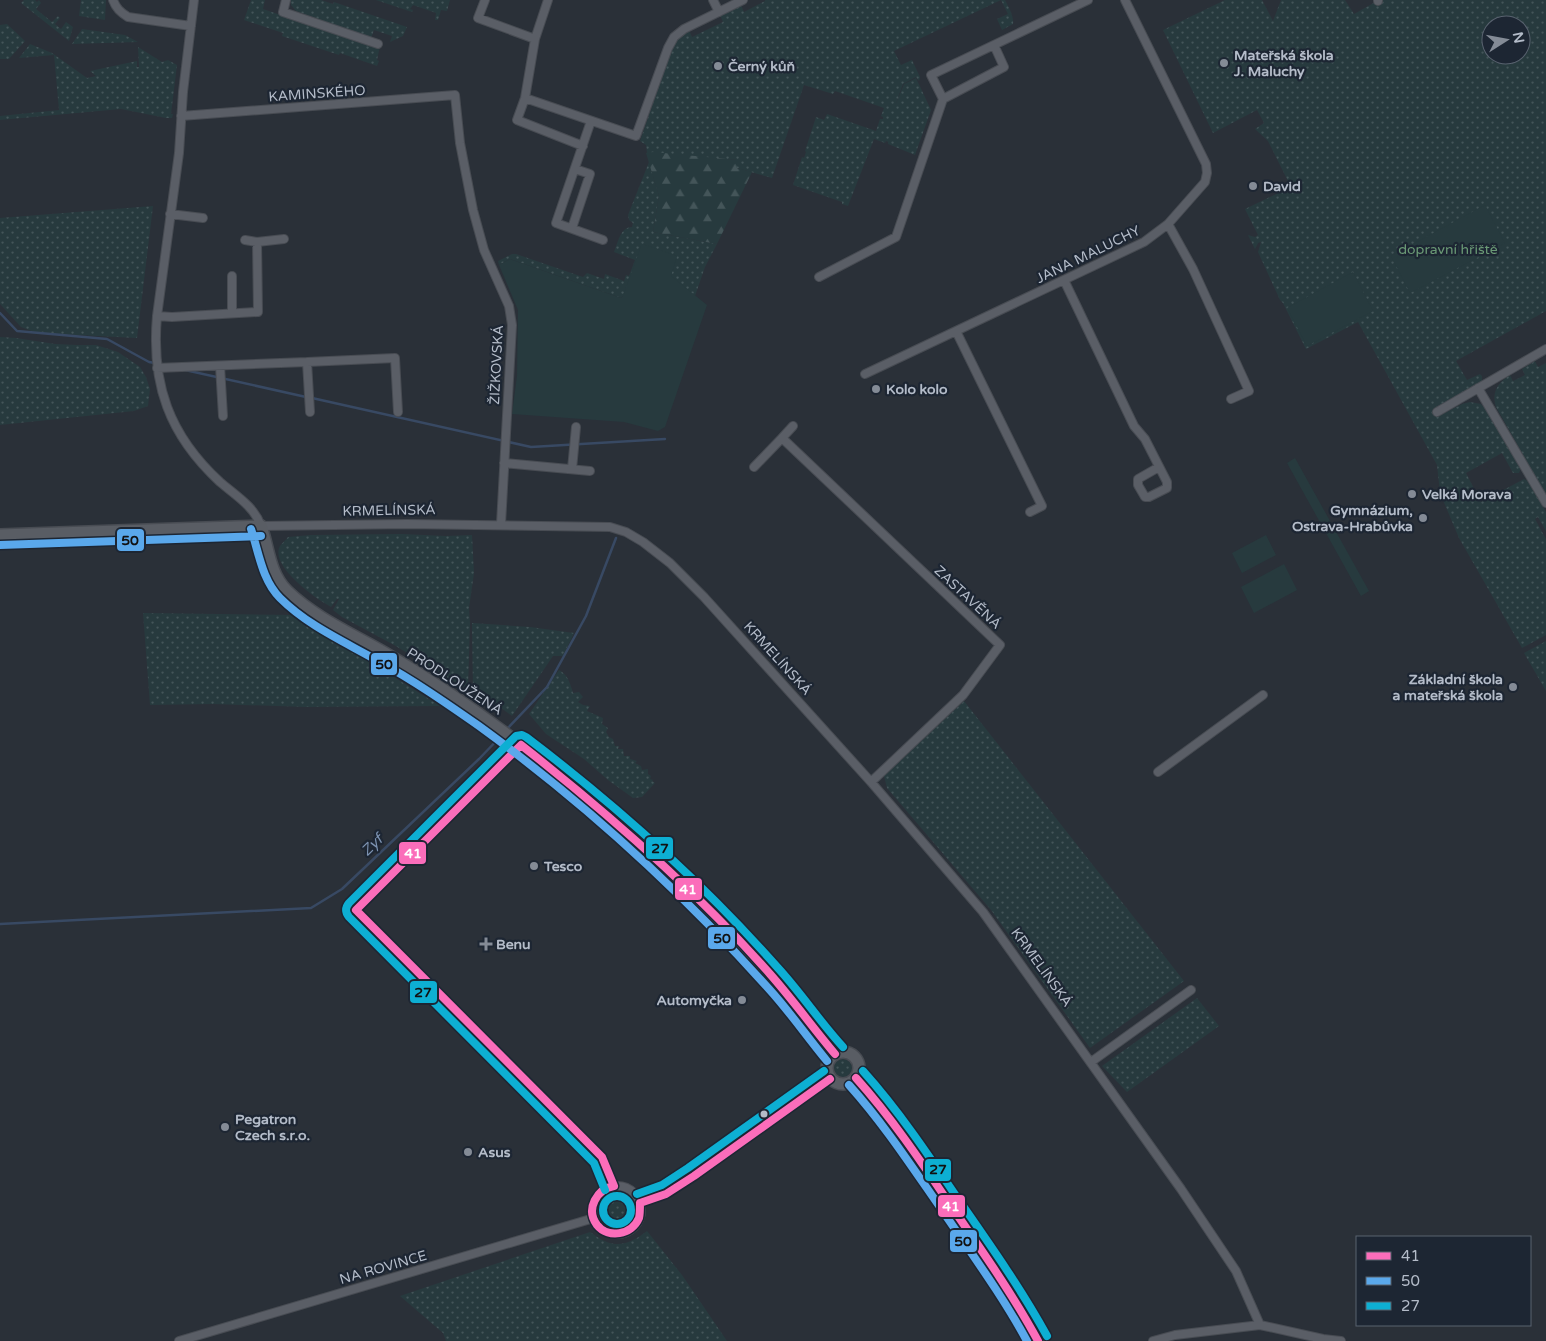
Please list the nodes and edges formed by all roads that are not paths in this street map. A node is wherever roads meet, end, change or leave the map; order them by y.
1 (113, 0) edge
2 (194, 0) edge
3 (286, 0) edge
4 (485, 0) edge
5 (548, 0) edge
6 (713, 0) edge
7 (743, 0) edge
8 (1088, 0) edge
9 (1125, 0) edge
10 (719, 12) junction
11 (191, 26) junction
12 (535, 39) junction
13 (378, 44) dead end
14 (994, 45) junction
15 (454, 95) joint
16 (525, 98) junction
17 (943, 99) junction
18 (181, 116) junction
19 (592, 121) junction
20 (583, 146) junction
21 (575, 168) junction
22 (170, 214) junction
23 (203, 218) dead end
24 (1168, 224) junction
25 (572, 228) junction
26 (284, 239) dead end
27 (246, 240) dead end
28 (603, 240) dead end
29 (257, 242) junction
30 (232, 276) dead end
31 (819, 277) dead end
32 (1064, 280) junction
33 (232, 313) junction
34 (157, 316) junction
35 (956, 331) junction
36 (1546, 349) edge
37 (306, 362) junction
38 (220, 366) junction
39 (157, 368) junction
40 (865, 374) dead end
41 (1478, 388) junction
42 (1232, 399) dead end
43 (310, 412) dead end
44 (398, 412) dead end
45 (1437, 412) dead end
46 (223, 416) dead end
47 (793, 426) dead end
48 (576, 427) dead end
49 (782, 438) junction
50 (504, 463) junction
51 (754, 467) dead end
52 (1159, 467) dead end
53 (572, 469) junction
54 (590, 471) dead end
55 (1546, 503) edge
56 (1030, 512) dead end
57 (501, 524) junction
58 (261, 526) junction
59 (0, 535) edge
60 (1263, 695) dead end
61 (1158, 772) dead end
62 (871, 782) junction
63 (1191, 990) dead end
64 (835, 1054) junction
65 (1091, 1062) junction
66 (856, 1078) junction
67 (830, 1079) junction
68 (640, 1203) junction
69 (594, 1218) junction
70 (1260, 1325) junction
71 (179, 1341) edge
72 (1038, 1341) edge
73 (1153, 1341) edge
74 (1341, 1341) edge

1 - 11 street
2 - 11 street
3 - 13 street
4 - 12 street
5 - 12 street
6 - 10 street
7 - 10 street
8 - 14 street
9 - 24 street, JANA MALUCHY
10 - 19 street
11 - 18 street
12 - 16 street
14 - 17 street
14 - 17 street
15 - 18 street, KAMINSKÉHO
15 - 50 street, ŽIŽKOVSKÁ
16 - 19 street
16 - 20 street
17 - 31 street
18 - 22 street
19 - 20 street
20 - 21 street
21 - 25 street
21 - 25 street
22 - 23 street
22 - 34 street
24 - 32 street, JANA MALUCHY
24 - 42 street
25 - 28 street
26 - 29 street
27 - 29 street
29 - 33 street
30 - 33 street
32 - 35 street, JANA MALUCHY
32 - 52 street
33 - 34 street
34 - 39 street
35 - 40 street, JANA MALUCHY
35 - 56 street
36 - 41 street
37 - 38 street
37 - 43 street
37 - 44 street
38 - 39 street
38 - 46 street
39 - 58 street
41 - 45 street
41 - 55 street
47 - 49 street
48 - 53 street
49 - 51 street
49 - 62 street, ZASTAVĚNÁ
50 - 53 street
50 - 57 street, ŽIŽKOVSKÁ
53 - 54 street
57 - 58 street, KRMELÍNSKÁ
57 - 62 street, KRMELÍNSKÁ
58 - 59 main road, KRMELÍNSKÁ
58 - 64 main road, PRODLOUŽENÁ
60 - 61 street
62 - 65 street, KRMELÍNSKÁ
63 - 65 street
64 - 66 main road
64 - 67 main road
65 - 70 street, KRMELÍNSKÁ
66 - 67 main road
66 - 72 main road
67 - 68 street
68 - 69 street
68 - 69 street
69 - 71 street, NA ROVINCE
70 - 73 street
70 - 74 street

